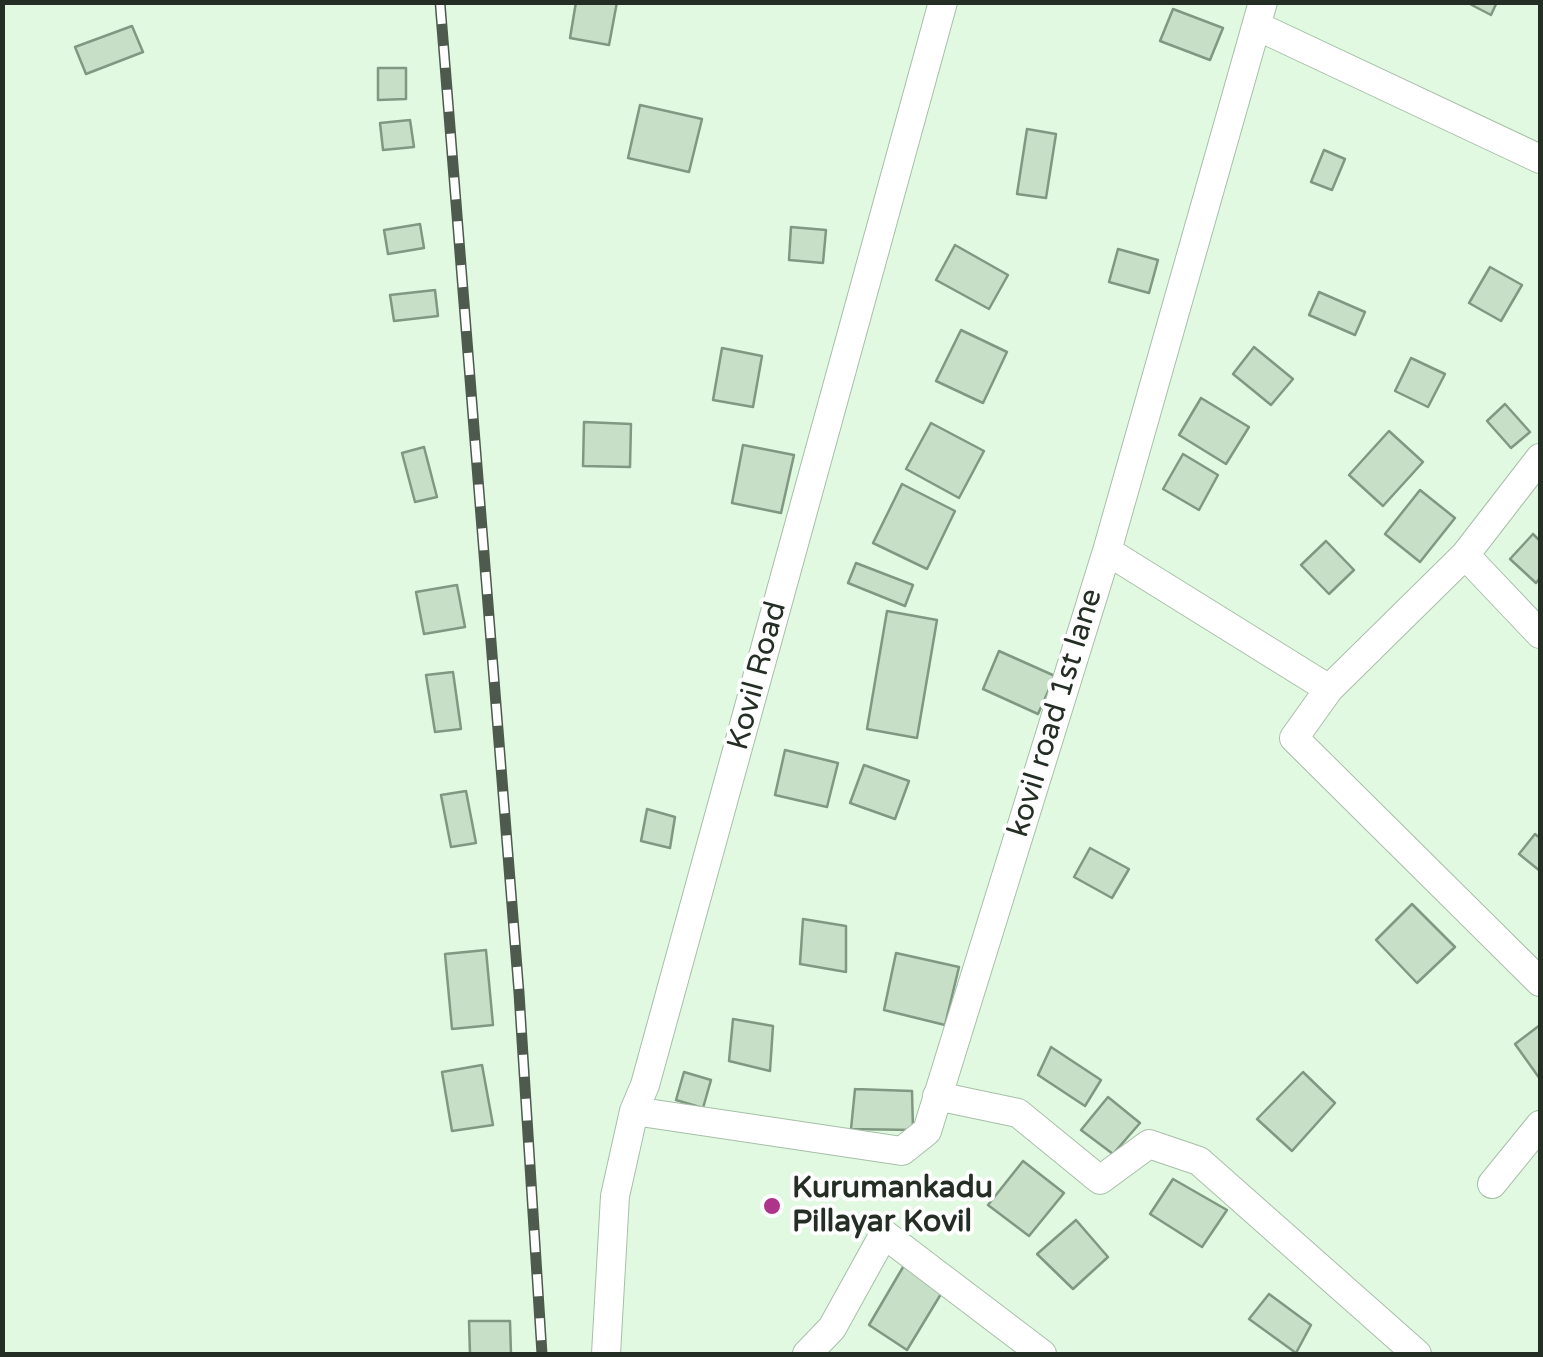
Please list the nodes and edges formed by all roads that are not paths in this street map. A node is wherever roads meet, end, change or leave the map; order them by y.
1 (943, 2) edge
2 (1260, 14) edge
3 (1540, 159) edge
4 (1540, 458) edge
5 (1107, 551) junction
6 (1465, 554) junction
7 (1540, 634) edge
8 (1328, 689) junction
9 (1540, 982) edge
10 (937, 1096) junction
11 (634, 1111) junction
12 (1540, 1126) edge
13 (1492, 1184) dead end
14 (606, 1354) edge
15 (807, 1354) edge
16 (1042, 1354) edge
17 (1418, 1354) edge

1 - 11 street, Kovil Road
2 - 3 street
2 - 5 street, kovil road 1st lane
4 - 6 street
5 - 8 street
5 - 10 street, kovil road 1st lane
6 - 7 street
6 - 8 street
8 - 9 street
10 - 11 street, kovil road 1st lane
10 - 17 street
11 - 14 street, Kovil Road
12 - 13 street
15 - 16 street

